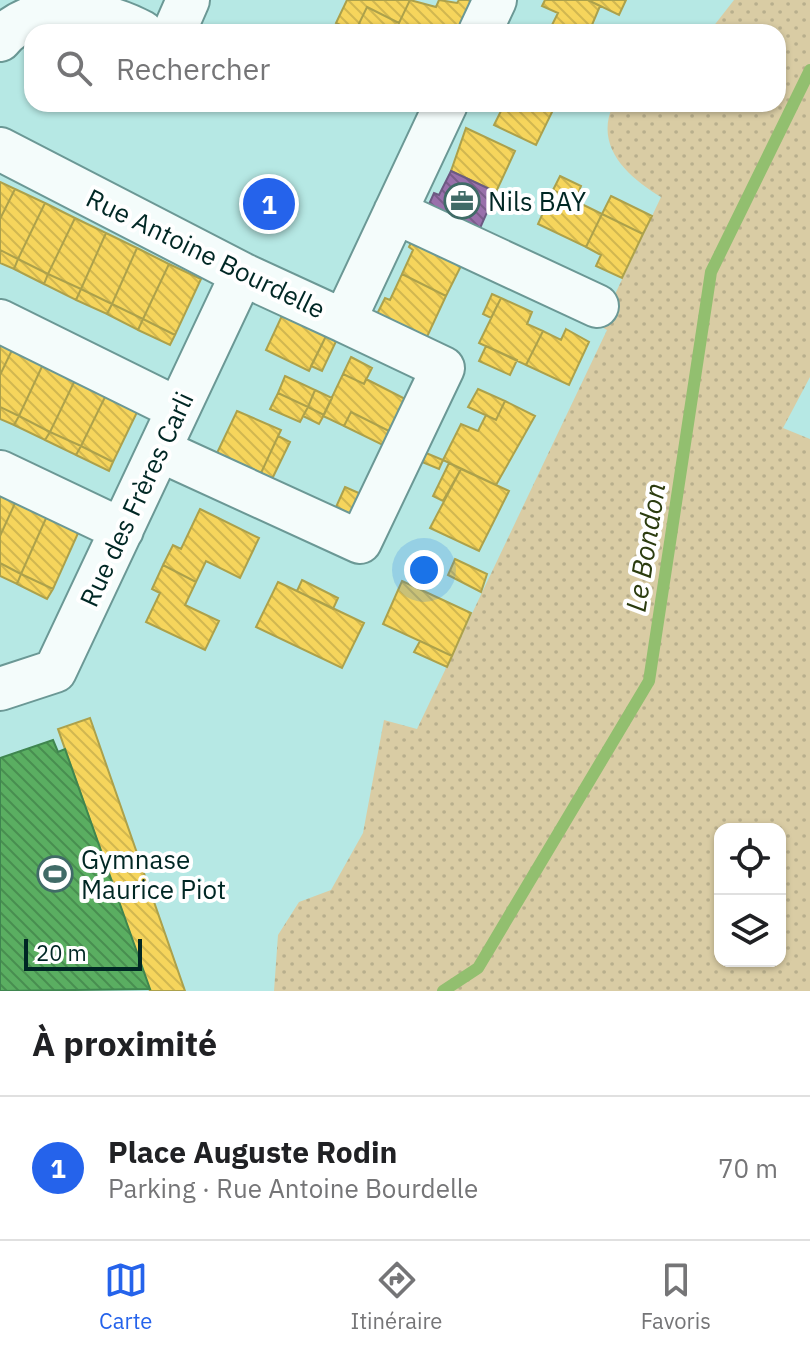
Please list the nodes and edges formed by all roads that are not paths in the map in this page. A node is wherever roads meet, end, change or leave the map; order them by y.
1 (188, 0) edge
2 (495, 0) edge
3 (127, 24) edge
4 (178, 24) edge
5 (484, 24) edge
6 (0, 40) edge
7 (442, 112) edge
8 (0, 149) edge
9 (395, 212) junction
10 (242, 274) junction
11 (597, 306) dead end
12 (0, 321) edge
13 (344, 321) junction
14 (178, 409) junction
15 (159, 450) junction
16 (0, 472) edge
17 (122, 530) junction
18 (0, 689) edge

1 - 4 street
2 - 5 street
3 - 6 street
7 - 9 street, Rue Antoine Bourdelle
8 - 10 street, Rue Antoine Bourdelle
9 - 11 street
9 - 13 street, Rue Antoine Bourdelle
10 - 13 street, Rue Antoine Bourdelle
10 - 14 street, Rue des Frères Carli
12 - 14 street
13 - 15 street
14 - 15 street, Rue des Frères Carli
15 - 17 street, Rue des Frères Carli
16 - 17 street
17 - 18 street, Rue des Frères Carli

